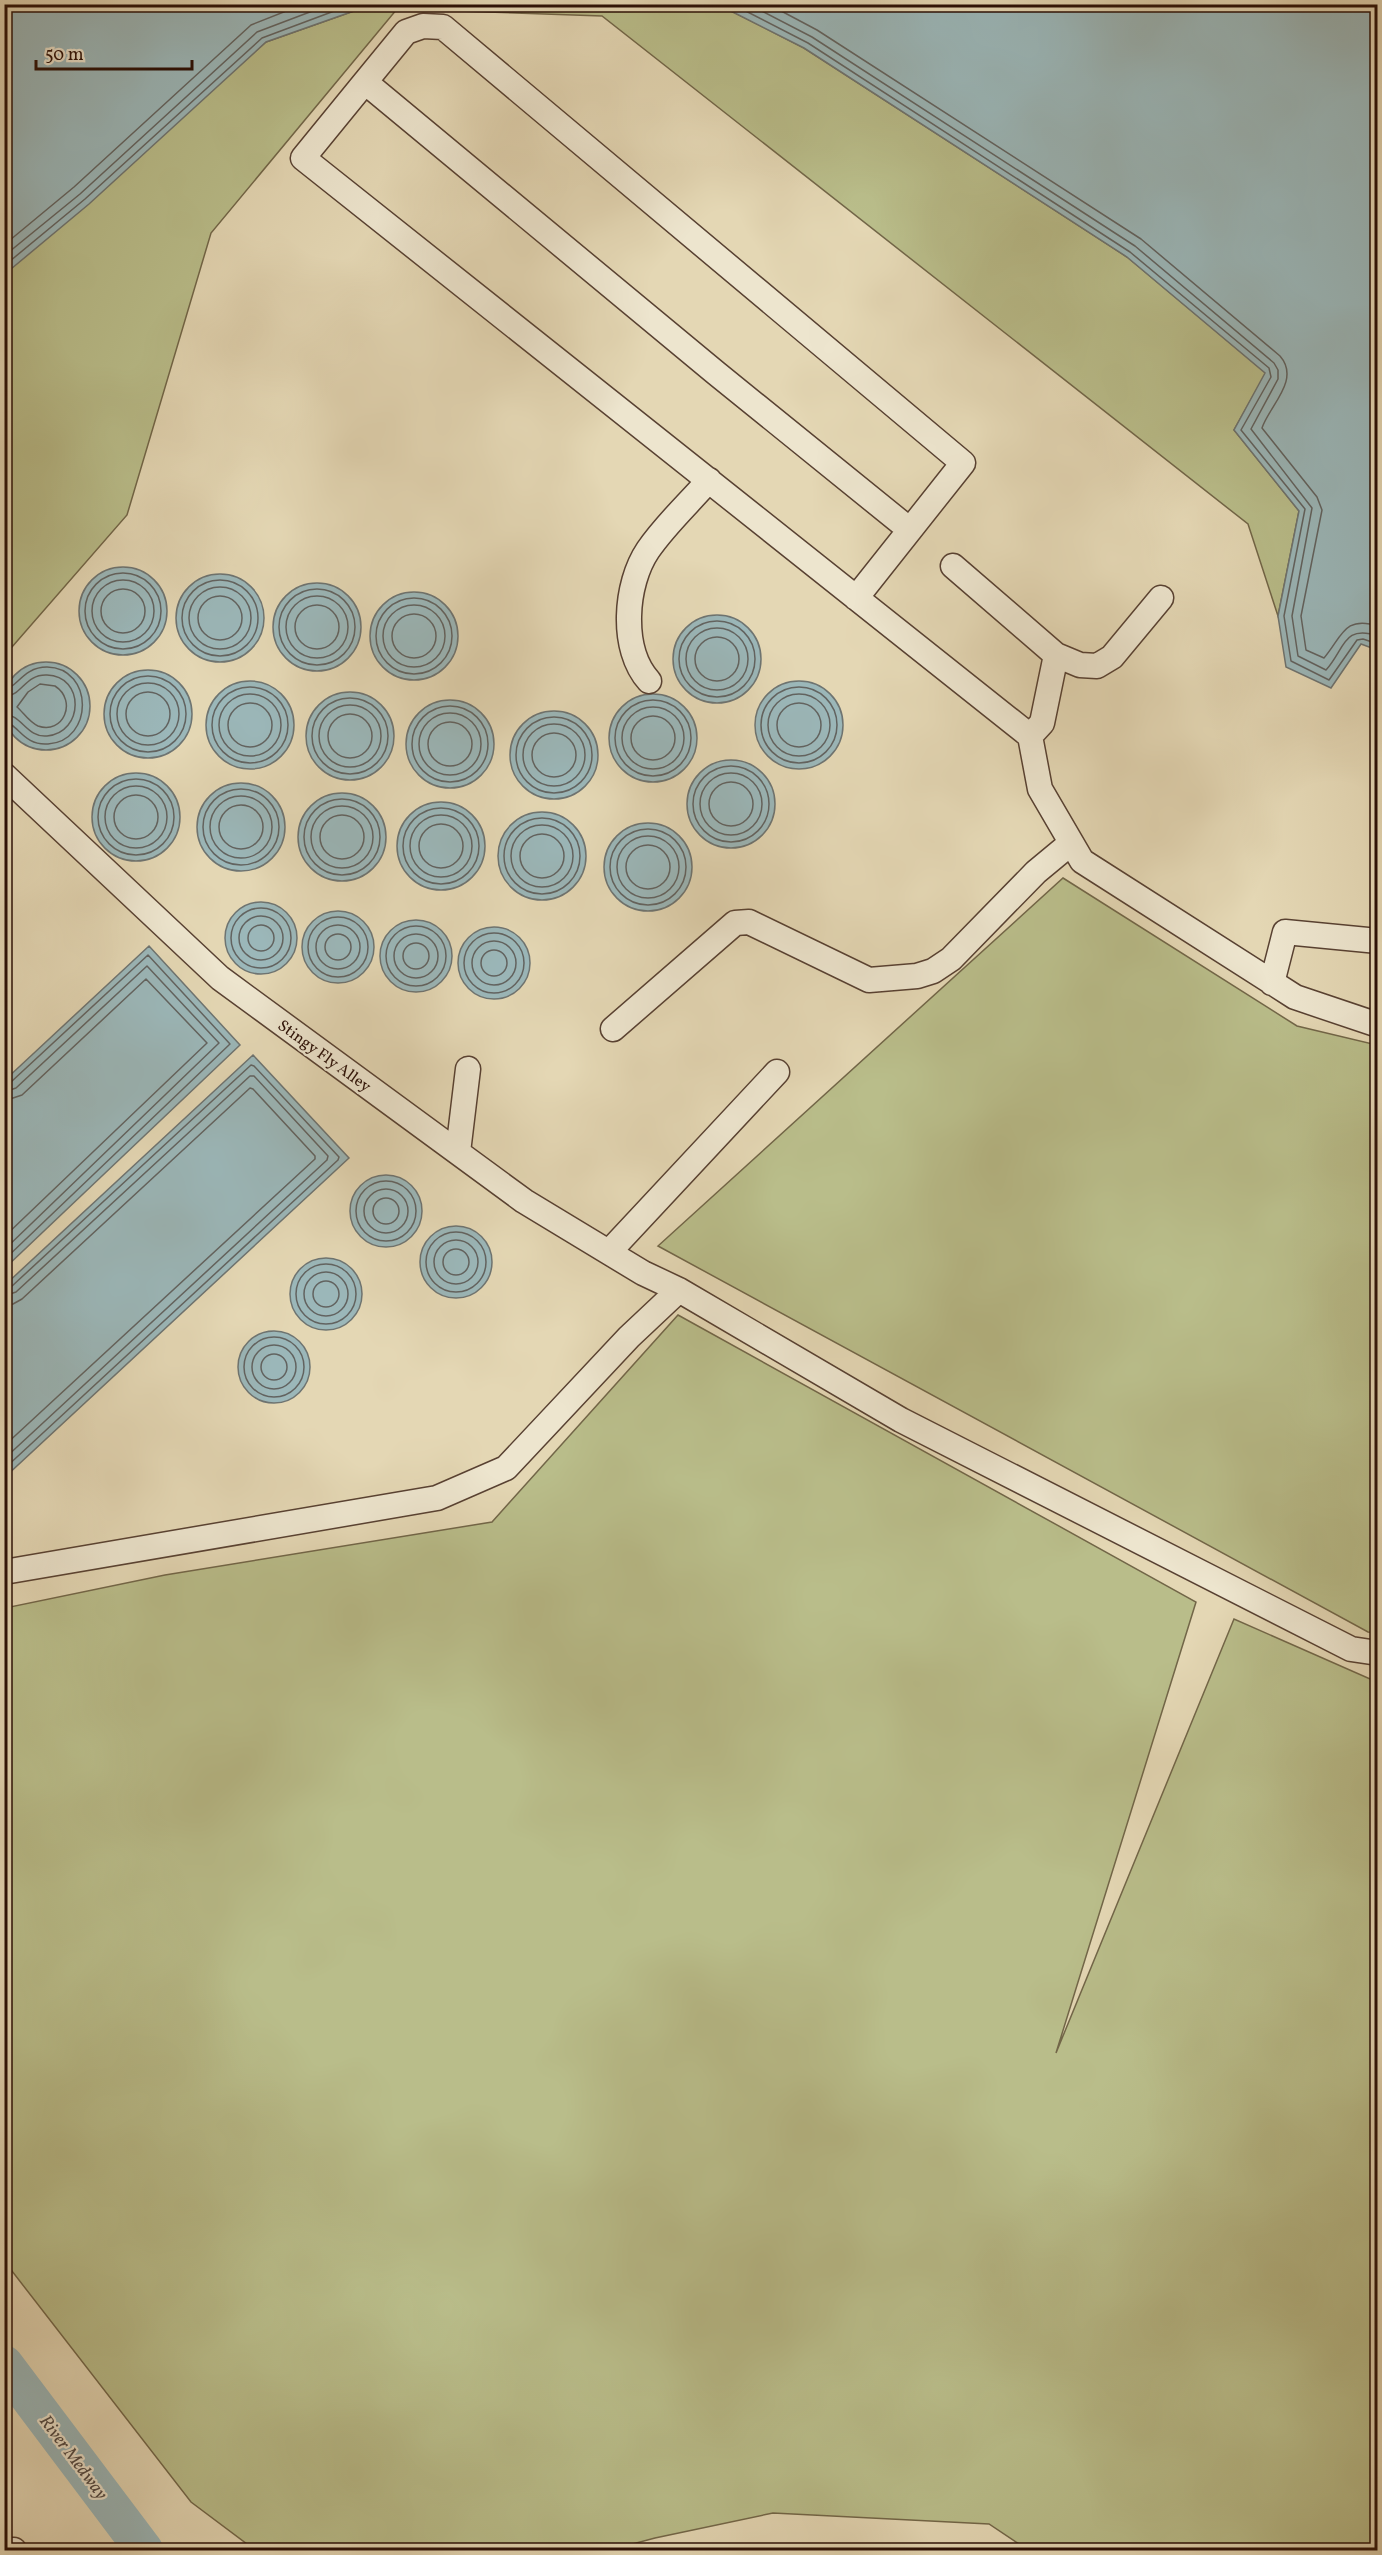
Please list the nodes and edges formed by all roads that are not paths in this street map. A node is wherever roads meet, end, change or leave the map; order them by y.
1 (366, 82) junction
2 (709, 480) junction
3 (910, 530) junction
4 (953, 566) dead end
5 (856, 598) junction
6 (1161, 598) dead end
7 (1056, 655) junction
8 (649, 681) dead end
9 (1030, 736) junction
10 (4, 774) edge
11 (1071, 843) junction
12 (1377, 941) edge
13 (1272, 983) junction
14 (1377, 1025) edge
15 (613, 1029) dead end
16 (468, 1069) dead end
17 (777, 1072) dead end
18 (458, 1152) junction
19 (609, 1252) junction
20 (679, 1290) junction
21 (4, 1572) edge
22 (1377, 1653) edge

1 - 2 lane
1 - 3 lane
1 - 3 lane
2 - 5 lane
2 - 8 lane
3 - 5 lane
4 - 7 lane
5 - 9 lane
6 - 7 lane
7 - 9 lane
9 - 11 lane
10 - 18 lane, Stingy Fly Alley
11 - 13 lane
11 - 15 lane
12 - 13 lane
13 - 14 lane
16 - 18 lane
17 - 19 lane
18 - 19 lane, Stingy Fly Alley
19 - 20 lane, Stingy Fly Alley
20 - 21 lane
20 - 22 lane, Stingy Fly Alley

